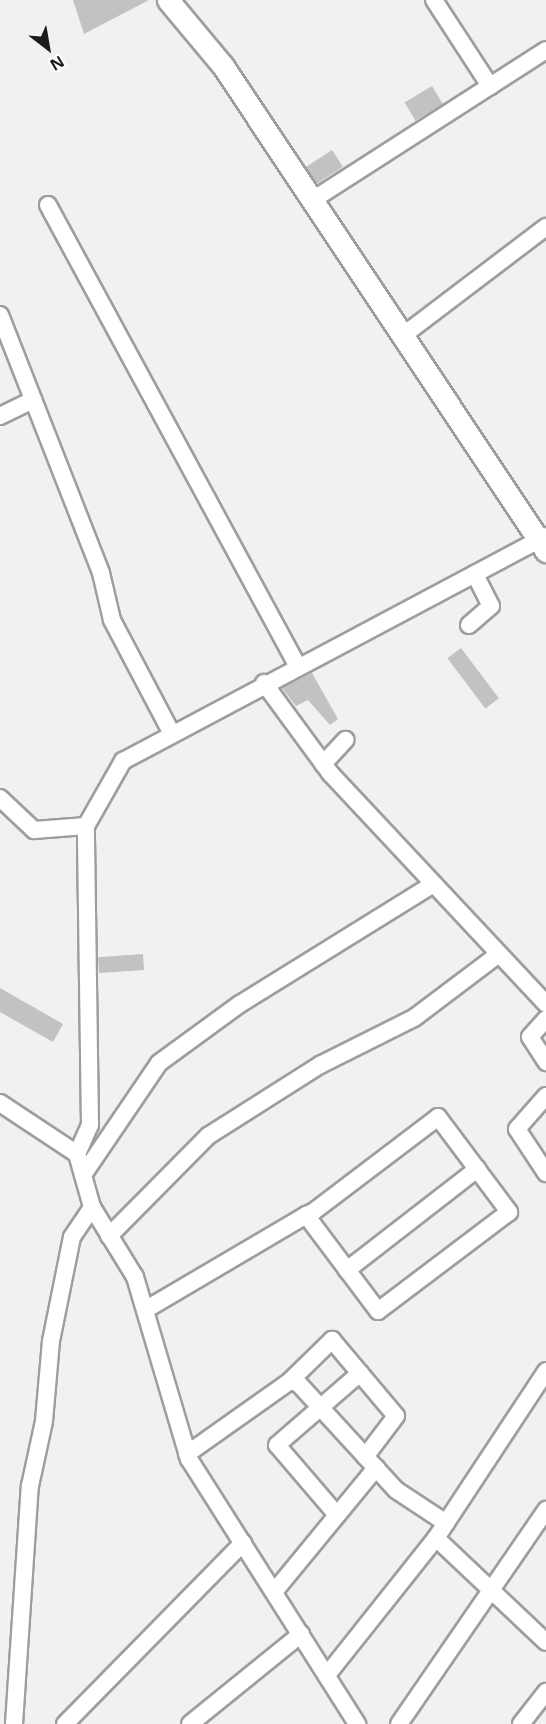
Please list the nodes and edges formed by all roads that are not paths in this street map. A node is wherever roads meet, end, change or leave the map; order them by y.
1 (168, 0) edge
2 (434, 0) edge
3 (546, 50) edge
4 (490, 86) junction
5 (311, 201) junction
6 (48, 206) dead end
7 (546, 227) edge
8 (0, 315) edge
9 (401, 337) junction
10 (33, 400) junction
11 (0, 416) edge
12 (544, 543) edge
13 (475, 574) junction
14 (469, 625) dead end
15 (297, 665) junction
16 (264, 683) junction
17 (172, 734) junction
18 (345, 740) dead end
19 (323, 764) junction
20 (0, 798) edge
21 (86, 826) junction
22 (432, 885) junction
23 (499, 954) junction
24 (546, 1004) edge
25 (546, 1019) edge
26 (546, 1062) edge
27 (546, 1096) edge
28 (0, 1103) edge
29 (77, 1154) junction
30 (477, 1169) junction
31 (546, 1173) edge
32 (83, 1175) junction
33 (92, 1207) junction
34 (306, 1215) junction
35 (109, 1236) junction
36 (347, 1270) junction
37 (145, 1310) junction
38 (546, 1371) edge
39 (360, 1373) junction
40 (290, 1381) junction
41 (320, 1408) junction
42 (187, 1454) junction
43 (370, 1463) junction
44 (546, 1510) edge
45 (337, 1515) junction
46 (446, 1523) junction
47 (436, 1538) junction
48 (243, 1543) junction
49 (274, 1592) junction
50 (493, 1592) junction
51 (301, 1634) junction
52 (546, 1642) edge
53 (327, 1675) junction
54 (546, 1692) edge
55 (14, 1724) edge
56 (65, 1724) edge
57 (190, 1724) edge
58 (357, 1724) edge
59 (399, 1724) edge
60 (521, 1724) edge

1 - 5 main road
2 - 4 street
3 - 4 street
4 - 5 street
5 - 9 main road
6 - 15 street
7 - 9 street
8 - 10 street
9 - 12 main road
10 - 11 street
10 - 17 street
12 - 13 street
13 - 14 street
13 - 15 street
15 - 16 street
16 - 17 street
16 - 19 street
17 - 21 street
18 - 19 street
19 - 22 street
20 - 21 street
21 - 29 street
22 - 23 street
22 - 32 street
23 - 24 street
23 - 35 street
25 - 26 street
27 - 31 street
28 - 29 street
29 - 32 street
30 - 34 street
30 - 36 street
30 - 36 street
32 - 33 street
33 - 35 street
33 - 55 street
34 - 36 street
34 - 37 street
35 - 37 street
37 - 42 street
38 - 46 street
39 - 40 street
39 - 41 street
39 - 43 street
40 - 41 street
40 - 42 street
41 - 43 street
41 - 45 street
42 - 48 street
43 - 45 street
43 - 46 street
44 - 50 street
45 - 49 street
46 - 47 street
47 - 50 street
47 - 53 street
48 - 49 street
48 - 56 street
49 - 51 street
50 - 52 street
50 - 59 street
51 - 53 street
51 - 57 street
53 - 58 street
54 - 60 street

